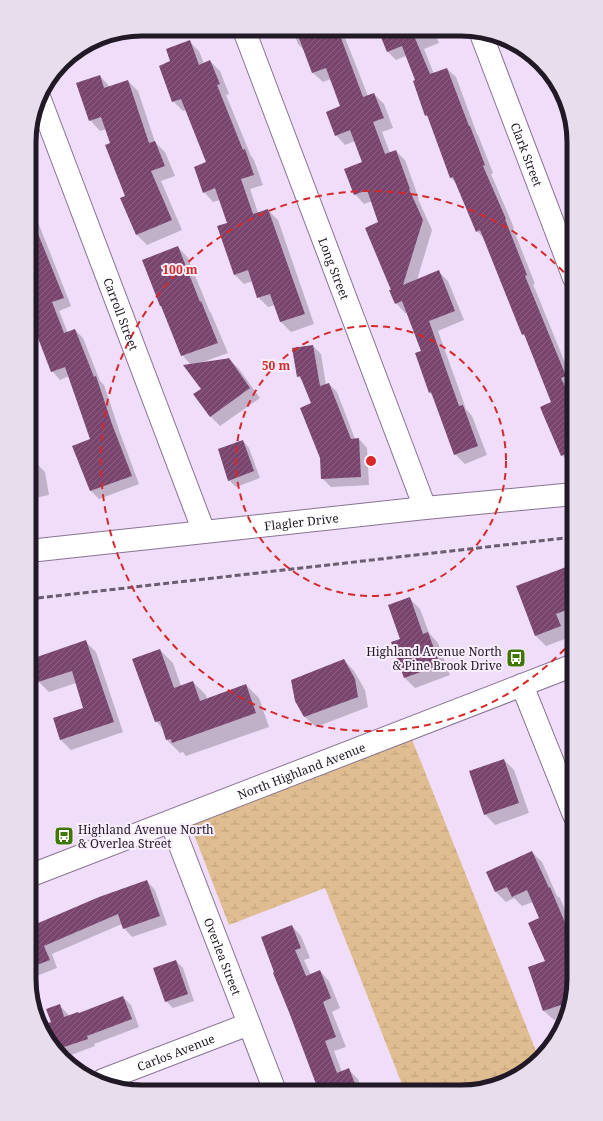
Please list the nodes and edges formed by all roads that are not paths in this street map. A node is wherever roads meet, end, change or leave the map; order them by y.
1 (246, 36) edge
2 (483, 38) edge
3 (43, 106) edge
4 (567, 260) edge
5 (567, 495) edge
6 (425, 508) junction
7 (204, 532) junction
8 (36, 550) edge
9 (567, 668) edge
10 (522, 685) junction
11 (567, 797) edge
12 (171, 822) junction
13 (36, 873) edge
14 (249, 1024) junction
15 (107, 1079) edge
16 (273, 1085) edge

1 - 6 street, Long Street
2 - 4 street, Clark Street
3 - 7 street, Carroll Street
5 - 6 street, Flagler Drive
6 - 7 street, Flagler Drive
7 - 8 street, Flagler Drive
9 - 10 street, North Highland Avenue
10 - 11 street
10 - 12 street, North Highland Avenue
12 - 13 street, North Highland Avenue
12 - 14 street, Overlea Street
14 - 15 street, Carlos Avenue
14 - 16 street, Overlea Street

